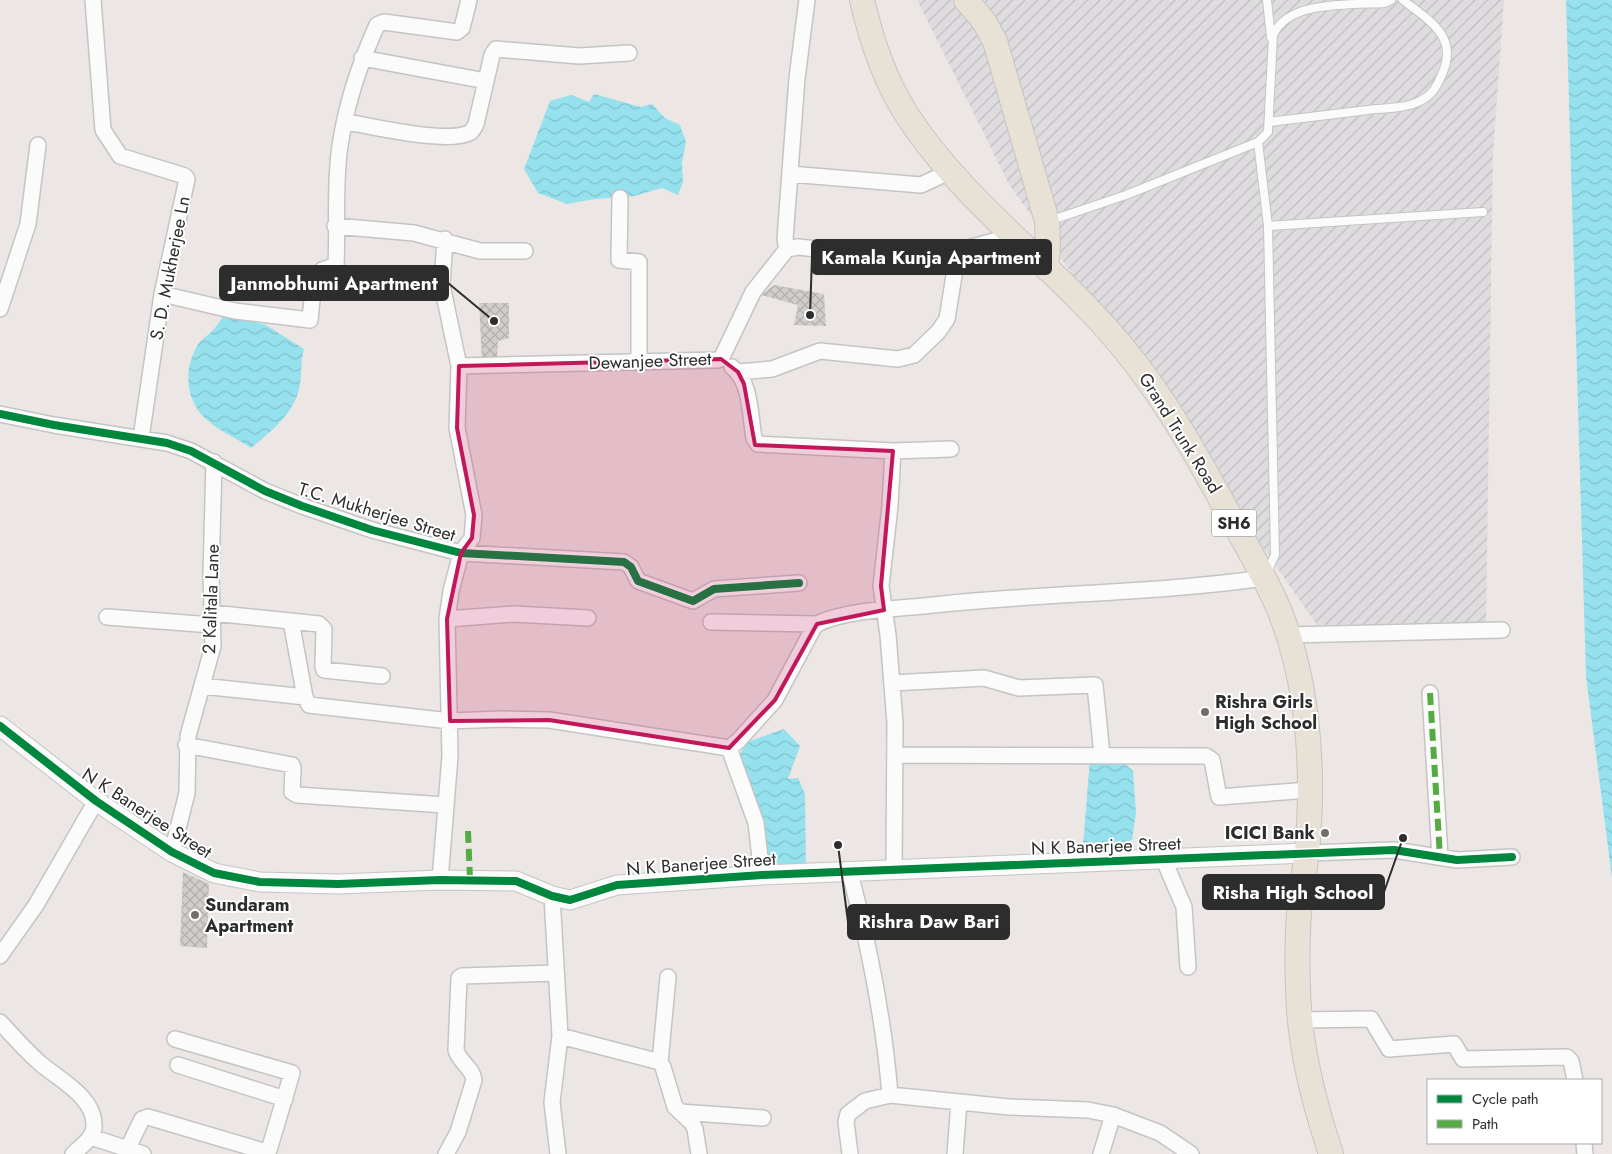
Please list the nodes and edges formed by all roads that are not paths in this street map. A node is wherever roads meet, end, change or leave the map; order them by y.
1 (93, 0) edge
2 (469, 0) edge
3 (808, 0) edge
4 (862, 0) edge
5 (966, 0) edge
6 (1267, 0) edge
7 (1391, 0) edge
8 (1403, 0) edge
9 (1272, 52) junction
10 (629, 53) dead end
11 (362, 58) junction
12 (486, 81) junction
13 (346, 122) junction
14 (1269, 122) junction
15 (1258, 142) junction
16 (38, 145) dead end
17 (951, 171) junction
18 (790, 174) junction
19 (620, 198) dead end
20 (1483, 212) dead end
21 (1047, 221) junction
22 (335, 226) junction
23 (1268, 226) junction
24 (1015, 235) junction
25 (445, 239) junction
26 (787, 249) junction
27 (525, 251) dead end
28 (958, 251) junction
29 (1046, 268) junction
30 (162, 294) junction
31 (0, 309) edge
32 (721, 359) junction
33 (639, 361) junction
34 (459, 366) junction
35 (738, 372) junction
36 (0, 414) edge
37 (141, 438) junction
38 (951, 449) dead end
39 (893, 451) junction
40 (214, 462) junction
41 (461, 553) junction
42 (1264, 578) junction
43 (799, 583) dead end
44 (884, 610) junction
45 (106, 617) dead end
46 (588, 618) dead end
47 (212, 619) junction
48 (447, 620) junction
49 (292, 621) junction
50 (710, 622) dead end
51 (817, 624) junction
52 (1502, 630) dead end
53 (1288, 635) junction
54 (382, 676) dead end
55 (892, 683) junction
56 (202, 686) junction
57 (1430, 692) dead end
58 (305, 697) junction
59 (450, 720) junction
60 (0, 726) edge
61 (186, 745) junction
62 (729, 748) junction
63 (1102, 755) junction
64 (895, 756) junction
65 (1309, 790) junction
66 (96, 802) junction
67 (445, 805) junction
68 (172, 852) junction
69 (1307, 853) junction
70 (1440, 857) junction
71 (1512, 857) dead end
72 (1163, 858) junction
73 (894, 869) junction
74 (850, 873) junction
75 (762, 875) junction
76 (440, 880) junction
77 (552, 896) junction
78 (0, 956) edge
79 (1188, 967) dead end
80 (556, 973) junction
81 (668, 977) dead end
82 (1299, 1020) junction
83 (0, 1022) edge
84 (560, 1036) junction
85 (175, 1039) dead end
86 (660, 1062) junction
87 (178, 1065) dead end
88 (1575, 1079) edge
89 (890, 1095) junction
90 (285, 1099) junction
91 (959, 1102) junction
92 (680, 1112) junction
93 (1113, 1115) junction
94 (763, 1118) dead end
95 (91, 1137) junction
96 (128, 1148) junction
97 (73, 1154) edge
98 (143, 1154) edge
99 (446, 1154) edge
100 (558, 1154) edge
101 (699, 1154) edge
102 (850, 1154) edge
103 (955, 1154) edge
104 (1101, 1154) edge
105 (1191, 1154) edge
106 (1331, 1154) edge

1 - 30 street, S. D. Mukherjee Ln
2 - 11 street
3 - 18 street
4 - 17 main road, Grand Trunk Road / SH6
5 - 21 main road
6 - 9 lane
7 - 9 lane
8 - 14 lane
9 - 14 lane
10 - 12 street
11 - 12 street
11 - 13 street
12 - 13 street
13 - 22 street
14 - 15 lane
15 - 21 lane
15 - 23 lane
16 - 31 street
17 - 18 street
17 - 24 main road, Grand Trunk Road / SH6
18 - 26 street
19 - 33 street
20 - 23 lane
21 - 29 main road
22 - 25 street
22 - 30 street
23 - 42 lane
24 - 28 street
24 - 29 main road, Grand Trunk Road / SH6
25 - 27 street
25 - 34 street
26 - 28 street
26 - 32 street, Dewanjee Street
28 - 35 street
29 - 42 main road, Grand Trunk Road / SH6
30 - 37 street, S. D. Mukherjee Ln
32 - 33 street, Dewanjee Street
32 - 35 street
33 - 34 street, Dewanjee Street
34 - 41 street
35 - 39 street
36 - 37 street, T.C. Mukherjee Street
37 - 40 street, T.C. Mukherjee Street
38 - 39 street
39 - 44 street
40 - 41 street, T.C. Mukherjee Street
40 - 47 street, 2 Kalitala Lane
41 - 43 street, T.C. Mukherjee Street
41 - 48 street
42 - 44 street
42 - 53 main road, Grand Trunk Road / SH6
44 - 51 street
44 - 55 street
45 - 47 street
46 - 48 street
47 - 49 street
47 - 56 street, 2 Kalitala Lane
48 - 59 street
49 - 54 street
49 - 58 street
50 - 51 street
51 - 62 street
52 - 53 street
53 - 65 main road, Grand Trunk Road / SH6
55 - 63 street
55 - 64 street
56 - 58 street
56 - 61 street, 2 Kalitala Lane
57 - 70 street
58 - 59 street
59 - 62 street
59 - 67 street
60 - 66 street, N K Banerjee Street
61 - 67 street
61 - 68 street, 2 Kalitala Lane
62 - 75 street
63 - 64 street
63 - 65 street
64 - 73 street
65 - 69 main road, Grand Trunk Road / SH6
66 - 68 street, N K Banerjee Street
66 - 78 street
67 - 76 street
68 - 76 street, N K Banerjee Street
69 - 70 street
69 - 72 street, N K Banerjee Street
69 - 82 main road, Grand Trunk Road / SH6
70 - 71 street
72 - 73 street, N K Banerjee Street
72 - 79 street
73 - 74 street, N K Banerjee Street
74 - 75 street, N K Banerjee Street
74 - 89 street
75 - 77 street, N K Banerjee Street
76 - 77 street, N K Banerjee Street
77 - 80 street
80 - 84 street
80 - 99 street
81 - 86 street
82 - 88 street
82 - 106 main road, Grand Trunk Road / SH6
83 - 95 street
84 - 86 street
84 - 100 street
85 - 90 street
86 - 92 street
87 - 90 street
89 - 91 street
89 - 102 street
90 - 96 street
91 - 93 street
91 - 103 street
92 - 94 street
92 - 101 street
93 - 104 street
93 - 105 street
95 - 96 street
95 - 97 street
96 - 98 street

